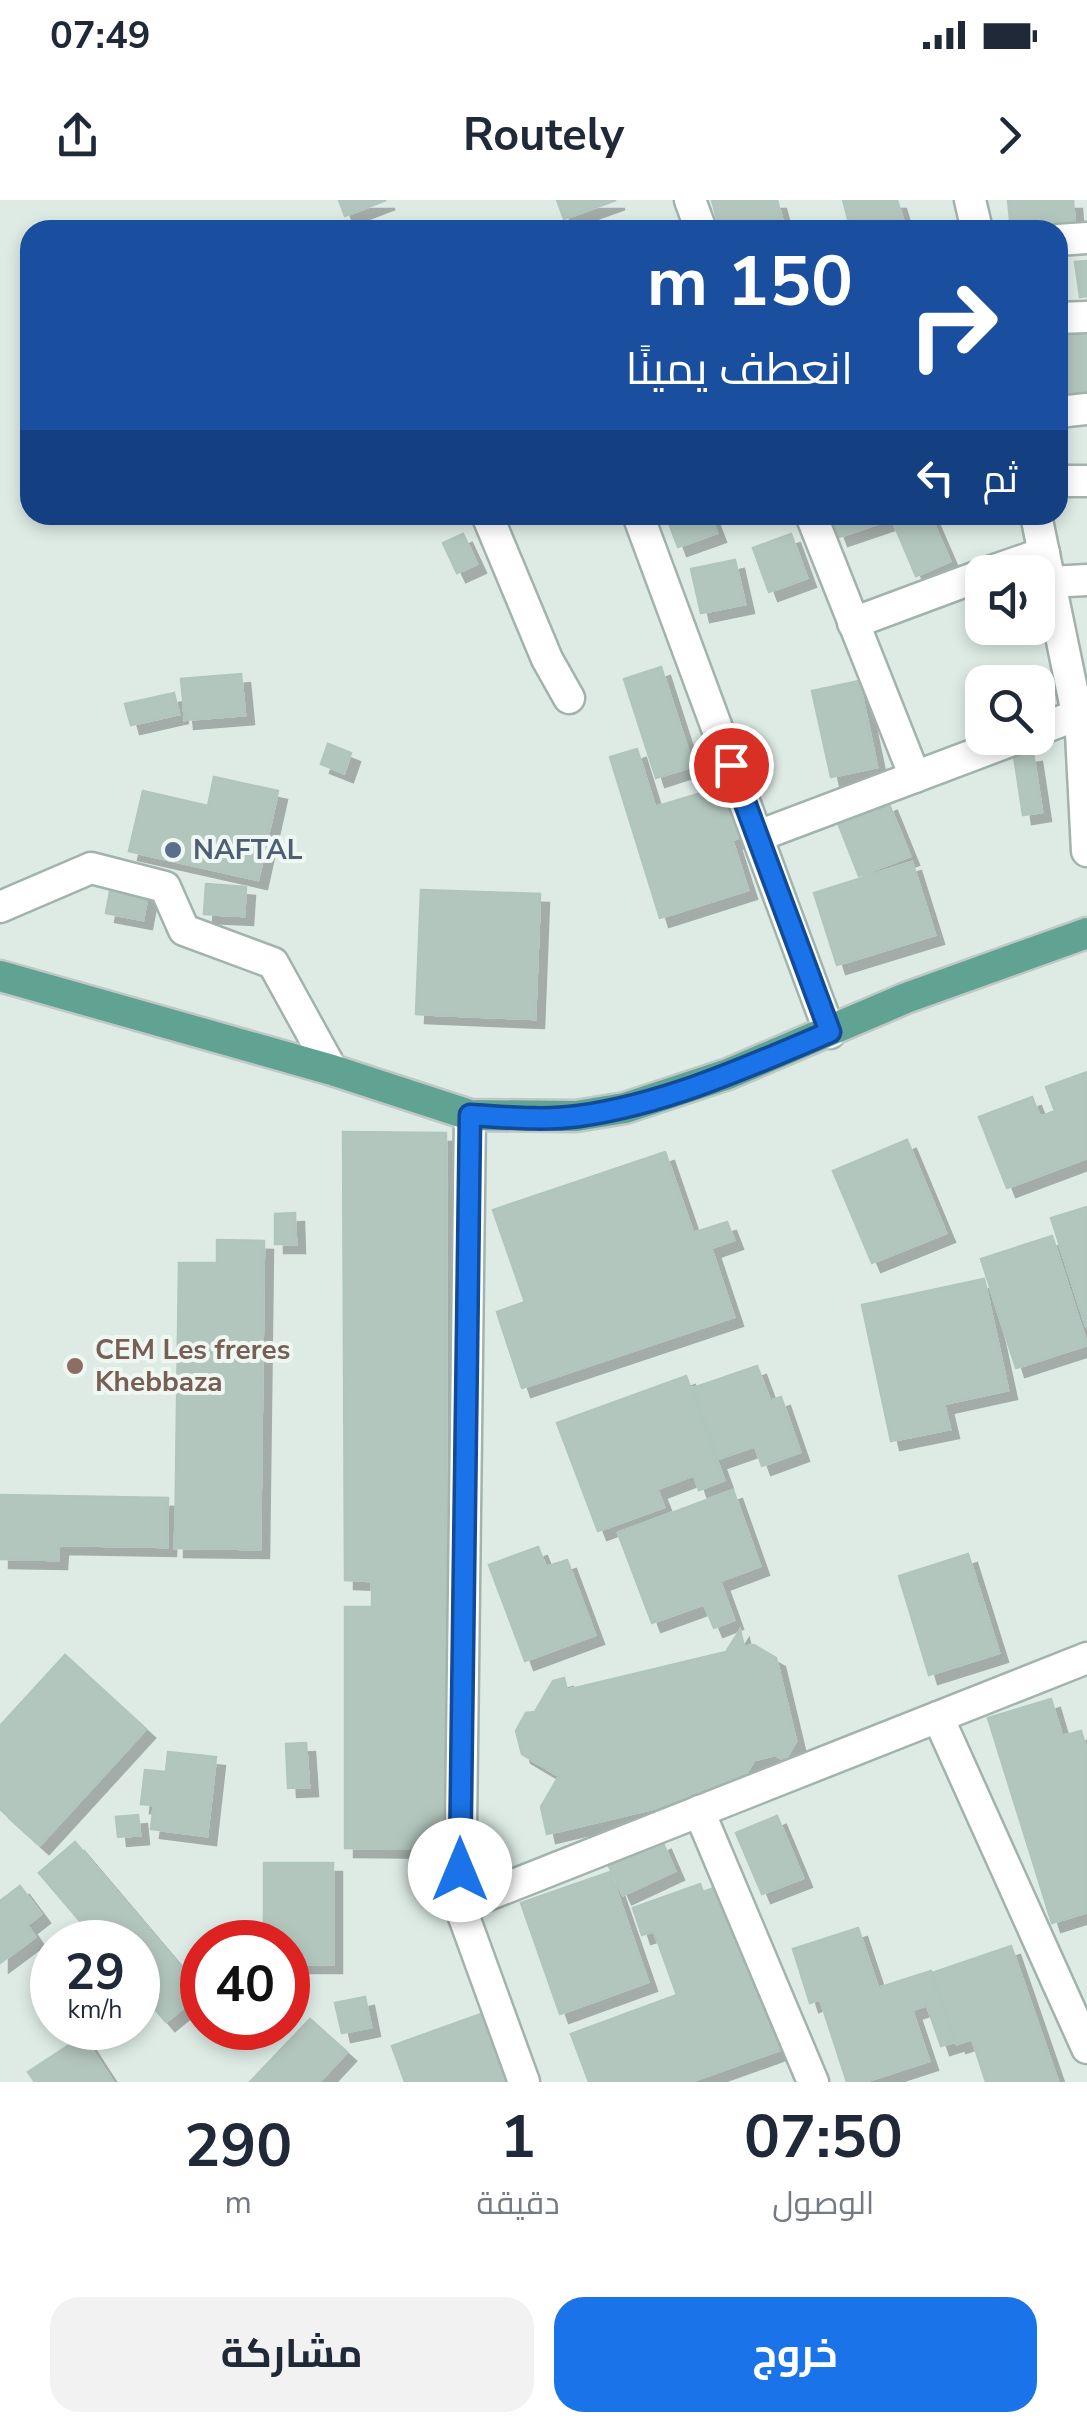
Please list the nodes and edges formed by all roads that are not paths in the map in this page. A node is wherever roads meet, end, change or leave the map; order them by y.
1 (491, 525) edge
2 (642, 525) edge
3 (815, 525) edge
4 (1038, 525) edge
5 (1044, 555) edge
6 (1055, 570) edge
7 (1087, 580) edge
8 (965, 582) edge
9 (1055, 606) edge
10 (853, 623) junction
11 (569, 698) dead end
12 (1077, 715) junction
13 (1055, 723) edge
14 (973, 755) edge
15 (914, 777) junction
16 (758, 836) junction
17 (1087, 851) edge
18 (0, 907) edge
19 (1087, 933) edge
20 (0, 976) edge
21 (830, 1032) junction
22 (332, 1070) junction
23 (470, 1115) junction
24 (1087, 1658) edge
25 (938, 1716) junction
26 (699, 1811) junction
27 (460, 1906) junction
28 (1087, 2048) edge
29 (524, 2082) edge
30 (813, 2082) edge

1 - 11 street
2 - 16 street
3 - 10 street
4 - 5 street
6 - 7 street
8 - 10 street
9 - 12 street
10 - 15 street
12 - 13 street
12 - 17 street
14 - 15 street
15 - 16 street
16 - 21 street
18 - 22 street
19 - 21 main road
20 - 22 main road
21 - 23 main road
22 - 23 main road
23 - 27 street
24 - 25 street
25 - 26 street
25 - 28 street
26 - 27 street
26 - 30 street
27 - 29 street

